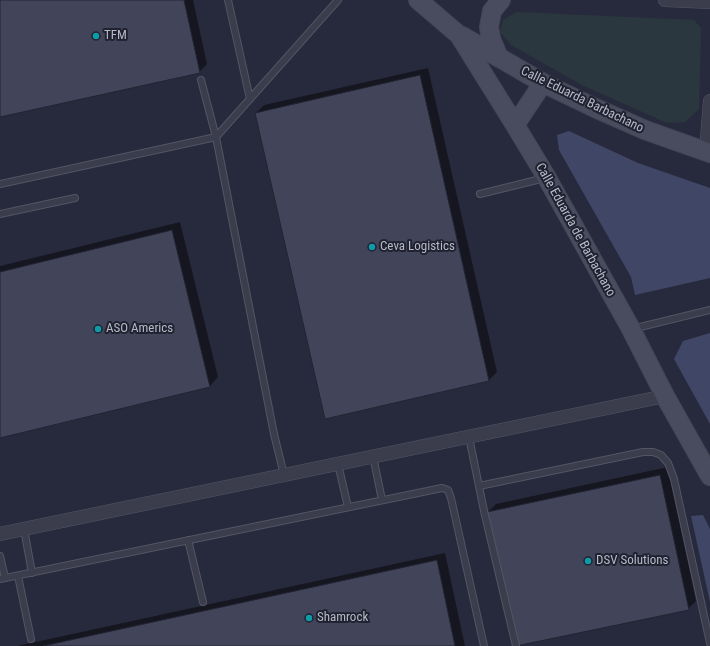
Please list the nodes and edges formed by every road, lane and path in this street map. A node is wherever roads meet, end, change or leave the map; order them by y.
1 (228, 0) edge
2 (338, 0) edge
3 (418, 0) edge
4 (501, 0) edge
5 (665, 0) edge
6 (710, 2) edge
7 (460, 35) junction
8 (499, 58) junction
9 (202, 80) dead end
10 (543, 83) junction
11 (250, 98) junction
12 (710, 101) edge
13 (515, 125) junction
14 (216, 137) junction
15 (708, 152) edge
16 (547, 178) junction
17 (0, 184) edge
18 (480, 194) dead end
19 (75, 198) dead end
20 (0, 214) edge
21 (710, 310) edge
22 (631, 329) junction
23 (665, 396) junction
24 (468, 436) junction
25 (373, 456) junction
26 (338, 464) junction
27 (284, 475) junction
28 (710, 476) edge
29 (479, 486) junction
30 (382, 500) junction
31 (348, 507) junction
32 (24, 529) junction
33 (0, 534) edge
34 (188, 540) junction
35 (0, 556) edge
36 (32, 573) junction
37 (18, 576) junction
38 (2, 579) edge
39 (203, 602) dead end
40 (31, 639) dead end
41 (710, 643) edge
42 (484, 646) edge
43 (516, 646) edge

1 - 11 lane
2 - 11 lane
3 - 7 street, Calle Eduarda de Barbachano
4 - 8 street
5 - 6 street
7 - 8 street, Calle Eduarda Barbachano
7 - 13 street, Calle Eduarda de Barbachano
8 - 10 street, Calle Eduarda Barbachano
9 - 14 lane
10 - 13 street
10 - 15 street, Calle Eduarda Barbachano
11 - 14 lane
12 - 15 street
13 - 16 street, Calle Eduarda de Barbachano
14 - 17 lane
14 - 27 lane
16 - 18 lane
16 - 22 street, Calle Eduarda de Barbachano
19 - 20 lane
21 - 22 lane
22 - 23 street, Calle Eduarda de Barbachano
23 - 24 street
23 - 28 street, Calle Eduarda de Barbachano
24 - 25 street
24 - 29 lane
25 - 26 street
25 - 30 lane
26 - 27 street
26 - 31 lane
27 - 32 street
29 - 41 lane
29 - 43 lane
30 - 31 lane
30 - 42 lane
31 - 34 lane
32 - 33 street
32 - 36 lane
34 - 36 lane
34 - 39 lane
35 - 38 lane
36 - 37 lane
37 - 38 lane
37 - 40 lane

